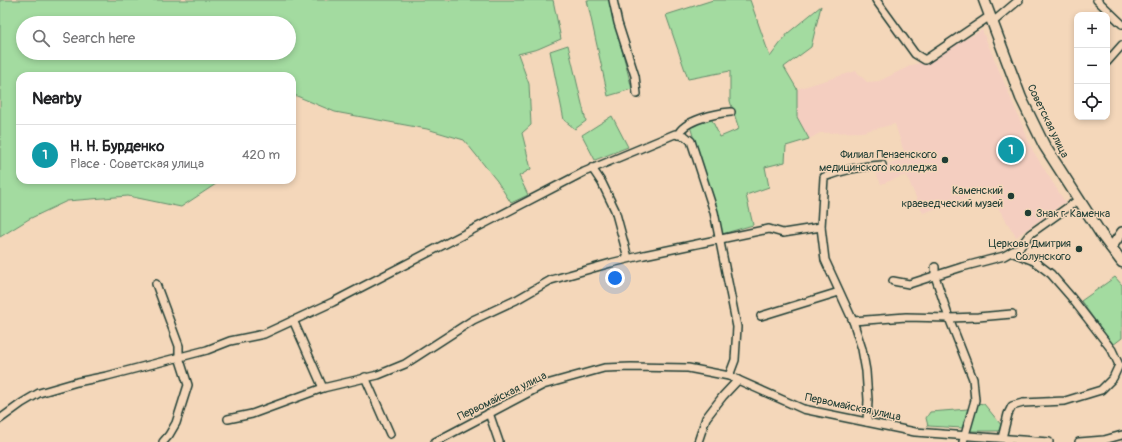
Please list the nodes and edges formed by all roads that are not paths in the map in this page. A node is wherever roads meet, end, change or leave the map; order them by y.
1 (613, 0) edge
2 (876, 0) edge
3 (984, 0) edge
4 (1019, 0) edge
5 (1097, 0) edge
6 (991, 19) junction
7 (1122, 24) edge
8 (1122, 45) edge
9 (1110, 59) edge
10 (637, 94) dead end
11 (731, 112) dead end
12 (678, 135) junction
13 (882, 165) dead end
14 (592, 168) junction
15 (1078, 200) junction
16 (821, 226) junction
17 (1122, 232) edge
18 (720, 240) junction
19 (1111, 248) junction
20 (1011, 252) junction
21 (628, 258) junction
22 (1122, 262) edge
23 (935, 267) dead end
24 (935, 276) junction
25 (893, 281) dead end
26 (156, 284) dead end
27 (839, 292) junction
28 (1012, 314) dead end
29 (761, 316) dead end
30 (949, 318) junction
31 (294, 320) junction
32 (853, 321) junction
33 (179, 357) junction
34 (729, 376) junction
35 (366, 377) junction
36 (738, 380) junction
37 (323, 388) junction
38 (490, 413) junction
39 (0, 419) edge
40 (228, 419) dead end
41 (867, 422) junction
42 (390, 434) dead end
43 (1122, 435) edge
44 (964, 438) edge
45 (1002, 438) junction
46 (163, 442) edge
47 (435, 442) edge
48 (499, 442) edge
49 (698, 442) edge
50 (1049, 442) edge
51 (1079, 442) edge

1 - 10 street
2 - 6 street
3 - 6 main road, Советская улица
4 - 6 street
5 - 7 street
6 - 15 main road, Советская улица
8 - 9 street
11 - 12 street
12 - 14 street
12 - 18 street
13 - 16 street
14 - 21 street
14 - 31 street
15 - 19 main road, Советская улица
15 - 20 street
16 - 18 street
16 - 27 street
17 - 19 street
18 - 21 street
18 - 34 street
19 - 22 main road, Советская улица
20 - 24 street
20 - 45 street
21 - 35 street
23 - 24 street
24 - 25 street
24 - 30 street
26 - 33 street
27 - 29 street
27 - 32 street
28 - 30 street
30 - 32 street
30 - 44 street
31 - 33 street
31 - 37 street
32 - 41 street
33 - 39 street
33 - 46 street
34 - 36 street, Первомайская улица
34 - 38 street, Первомайская улица
35 - 37 street
35 - 42 street
36 - 41 street, Первомайская улица
36 - 49 street
37 - 40 street
38 - 47 street, Первомайская улица
38 - 48 street
41 - 44 street, Первомайская улица
43 - 51 street
44 - 45 street, Первомайская улица
45 - 50 street, Первомайская улица

